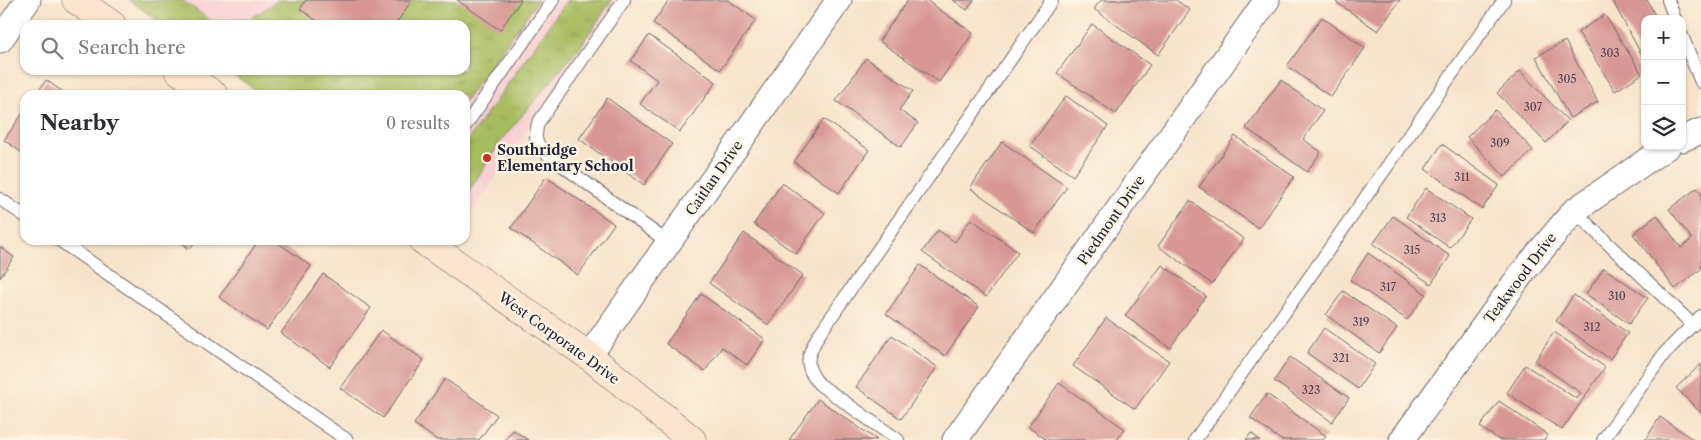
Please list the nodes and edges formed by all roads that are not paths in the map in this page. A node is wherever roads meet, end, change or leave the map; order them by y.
1 (28, 0) edge
2 (76, 0) edge
3 (553, 0) edge
4 (624, 0) edge
5 (839, 0) edge
6 (1052, 0) edge
7 (1267, 0) edge
8 (1504, 0) edge
9 (1668, 0) edge
10 (1674, 15) edge
11 (105, 20) edge
12 (0, 40) edge
13 (1686, 46) edge
14 (185, 75) edge
15 (1701, 82) edge
16 (207, 90) edge
17 (470, 119) edge
18 (1701, 131) edge
19 (1686, 137) edge
20 (1662, 150) edge
21 (0, 199) edge
22 (1574, 211) junction
23 (20, 213) edge
24 (669, 243) junction
25 (66, 245) edge
26 (429, 245) edge
27 (1697, 321) edge
28 (589, 356) junction
29 (347, 440) edge
30 (692, 440) edge
31 (898, 440) edge
32 (955, 440) edge
33 (1194, 440) edge
34 (1402, 440) edge
35 (1603, 440) edge

1 - 12 street
2 - 11 street
3 - 17 lane
4 - 24 lane
5 - 24 street, Caitlan Drive
6 - 31 lane
7 - 32 street, Piedmont Drive
8 - 33 lane
9 - 10 lane
13 - 15 lane
14 - 16 street
18 - 19 street
20 - 22 street, Teakwood Drive
21 - 23 lane
22 - 27 lane
22 - 34 street, Teakwood Drive
24 - 28 street, Caitlan Drive
25 - 29 lane
26 - 28 street, West Corporate Drive
27 - 35 lane
28 - 30 street, West Corporate Drive

